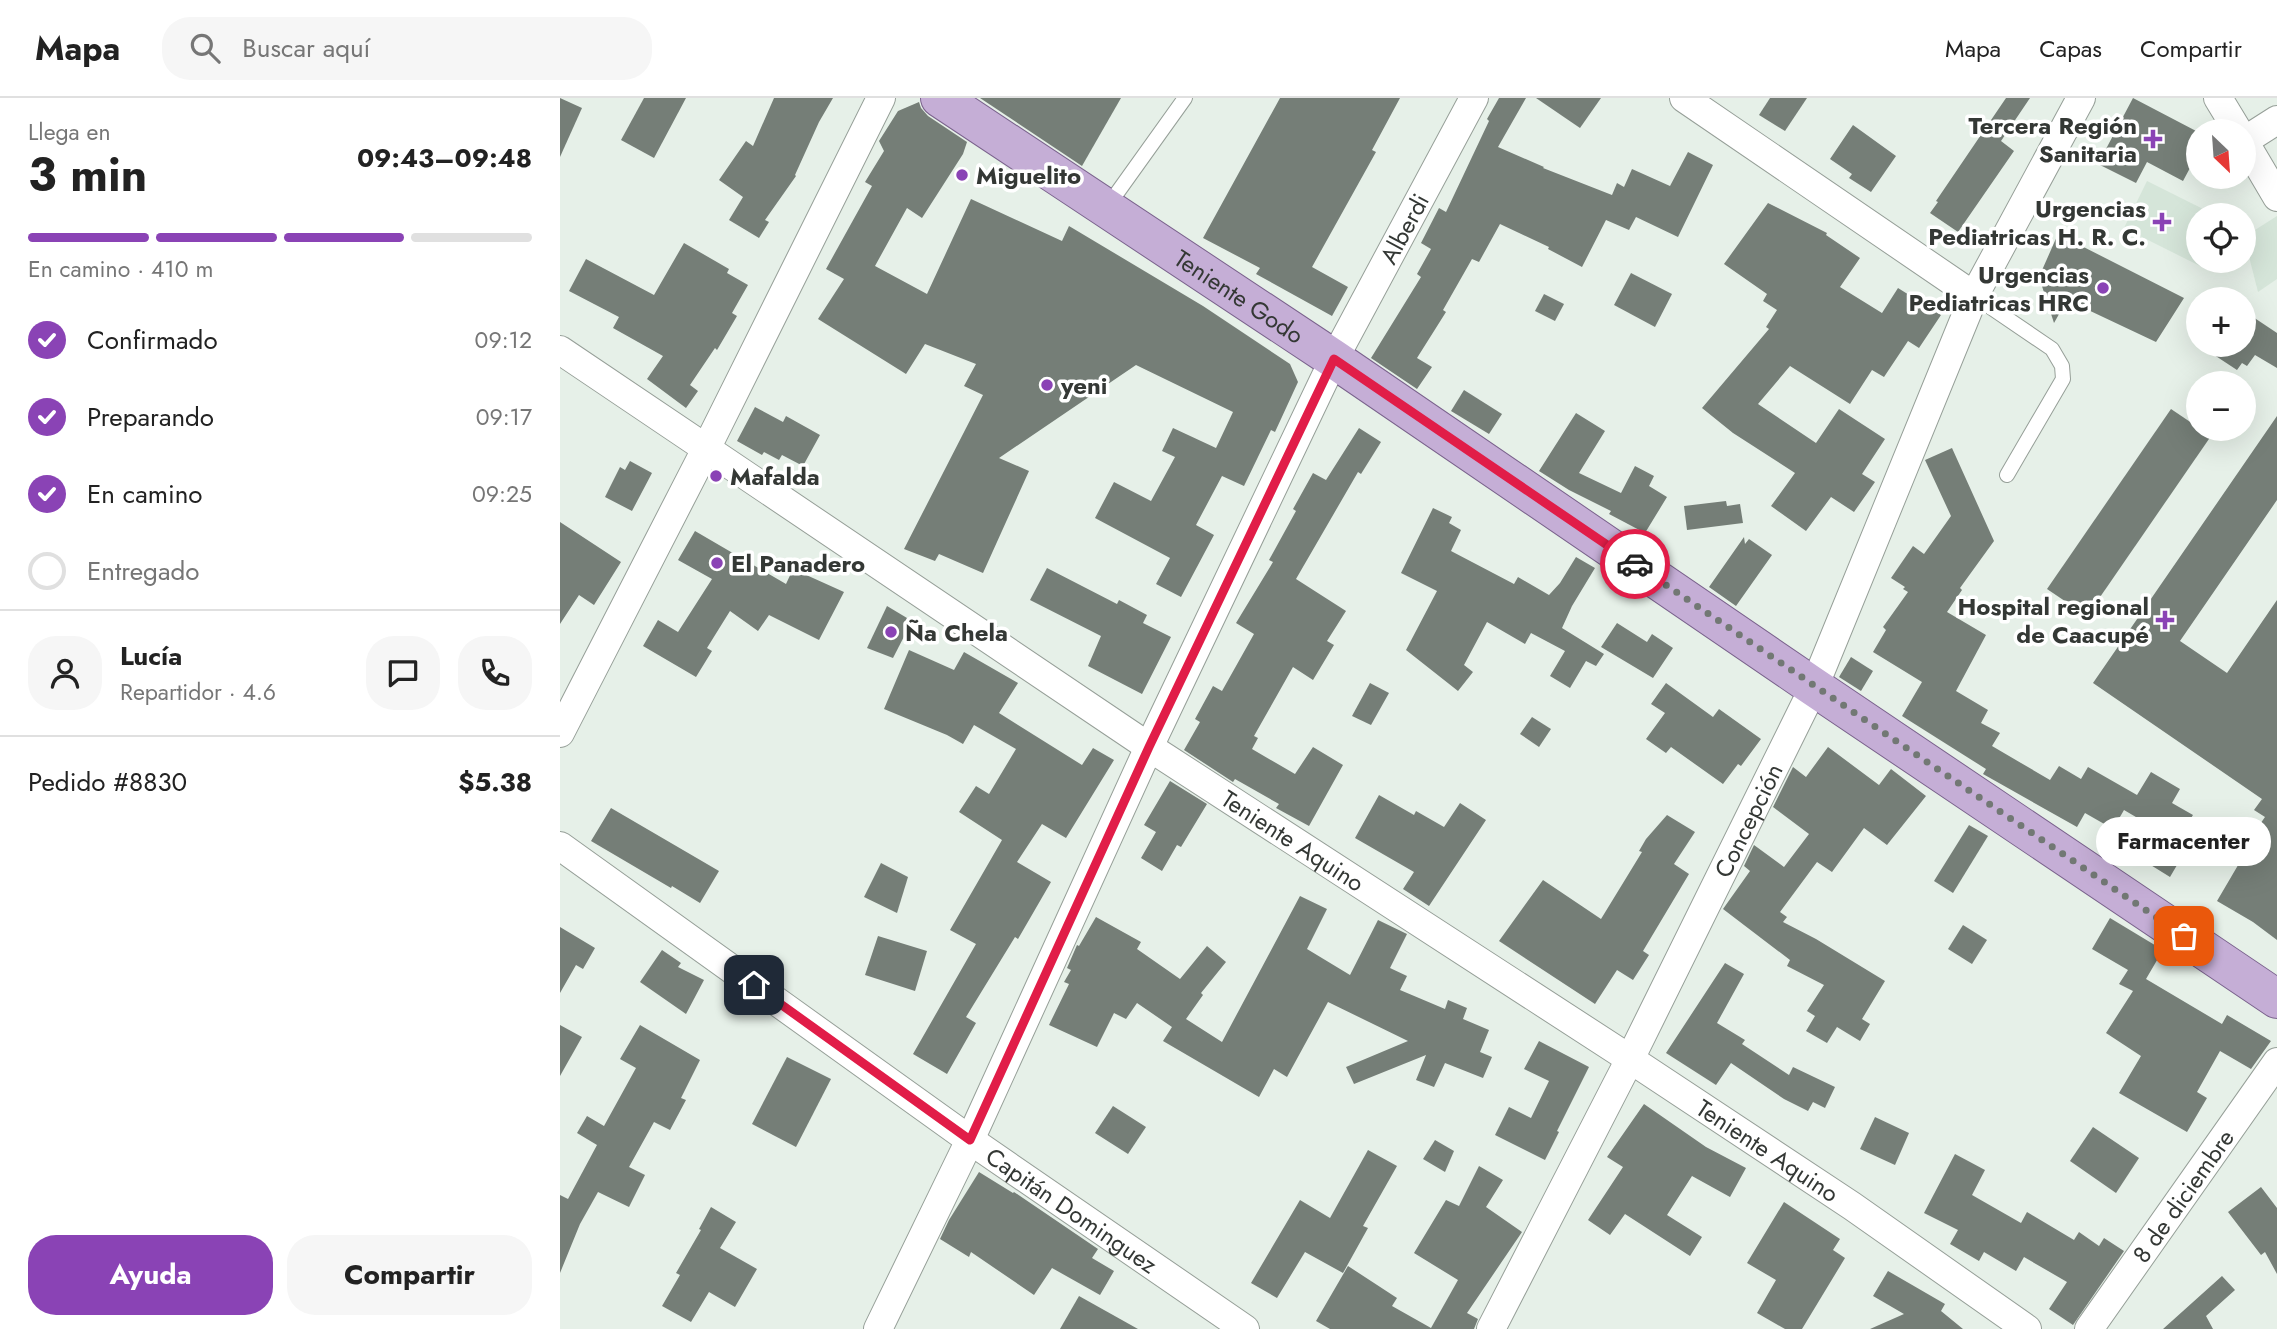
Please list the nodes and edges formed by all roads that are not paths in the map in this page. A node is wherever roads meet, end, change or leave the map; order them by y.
1 (881, 98) edge
2 (940, 98) edge
3 (1185, 98) edge
4 (1474, 98) edge
5 (1684, 98) edge
6 (2081, 98) edge
7 (2218, 98) edge
8 (2231, 119) edge
9 (2277, 120) edge
10 (2256, 133) edge
11 (2256, 161) edge
12 (2277, 197) edge
13 (1106, 208) junction
14 (1974, 296) junction
15 (560, 350) edge
16 (1334, 359) junction
17 (706, 449) junction
18 (2007, 475) dead end
19 (1814, 687) junction
20 (560, 733) edge
21 (1149, 747) junction
22 (560, 846) edge
23 (2277, 999) edge
24 (1630, 1059) junction
25 (2277, 1062) edge
26 (970, 1140) junction
27 (878, 1329) edge
28 (1245, 1329) edge
29 (1491, 1329) edge
30 (2027, 1329) edge
31 (2089, 1329) edge

1 - 17 street
2 - 13 main road, Teniente Godo
3 - 13 lane
4 - 16 street, Alberdi
5 - 14 street
6 - 14 street, Concepción
7 - 8 street
9 - 10 street
11 - 12 street
13 - 16 main road, Teniente Godo
14 - 18 lane
14 - 19 street, Concepción
15 - 17 street, Teniente Aquino
16 - 19 main road, Teniente Godo
16 - 21 street, Alberdi
17 - 20 street
17 - 21 street, Teniente Aquino
19 - 23 main road, Teniente Godo
19 - 24 street, Concepción
21 - 24 street, Teniente Aquino
21 - 26 street, Alberdi
22 - 26 street, Capitán Dominguez
24 - 29 street, Concepción
24 - 30 street, Teniente Aquino
25 - 31 street, 8 de diciembre
26 - 27 street, Alberdi
26 - 28 street, Capitán Dominguez

